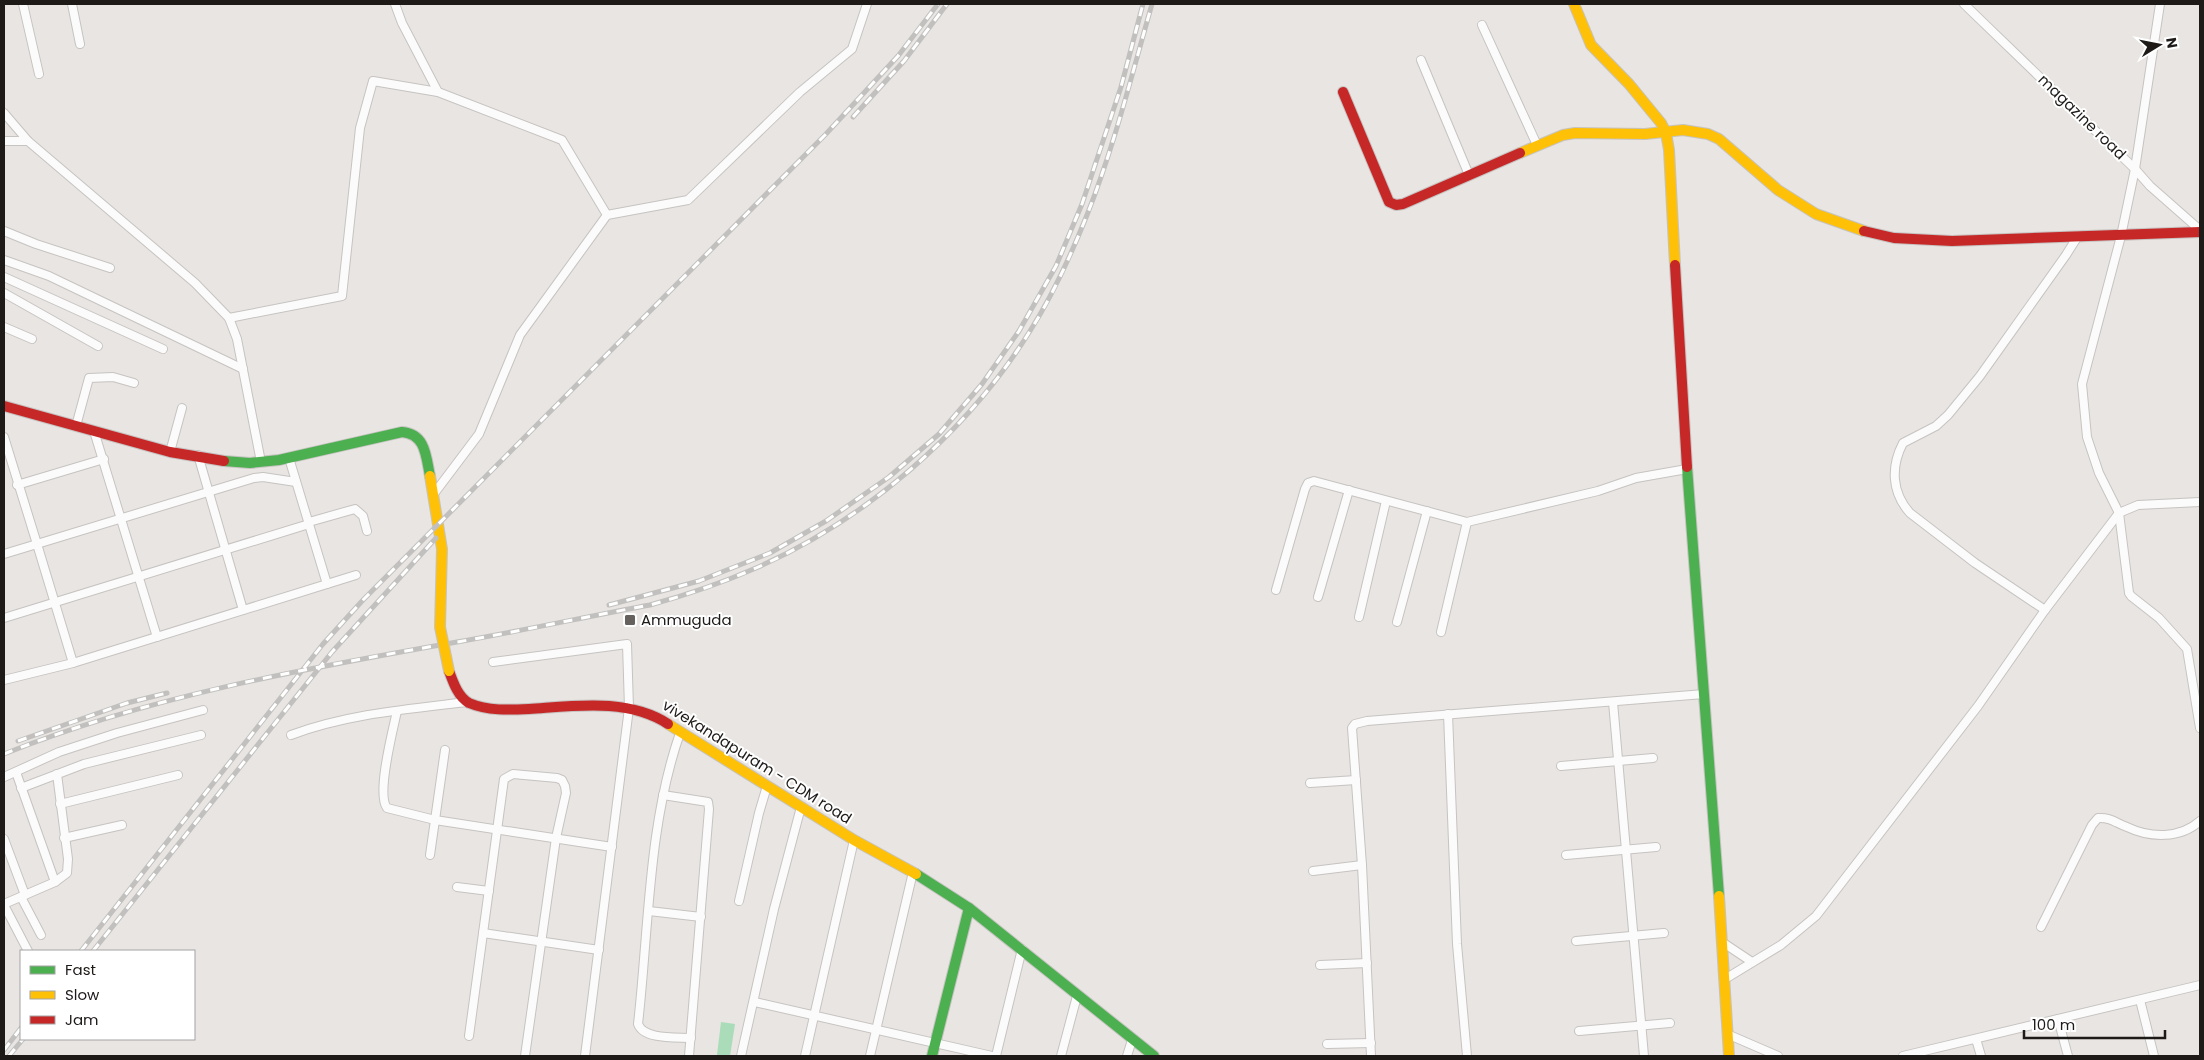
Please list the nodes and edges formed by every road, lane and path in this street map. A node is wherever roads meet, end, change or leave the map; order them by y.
1 (23, 4) edge
2 (72, 4) edge
3 (395, 4) edge
4 (867, 4) edge
5 (1574, 4) edge
6 (1964, 4) edge
7 (2160, 4) edge
8 (1482, 25) dead end
9 (80, 44) dead end
10 (1421, 60) dead end
11 (39, 74) dead end
12 (438, 92) junction
13 (1343, 92) dead end
14 (4, 113) edge
15 (1666, 133) junction
16 (4, 141) edge
17 (28, 141) junction
18 (1537, 145) junction
19 (2135, 169) junction
20 (1469, 175) junction
21 (607, 215) junction
22 (4, 231) edge
23 (2200, 231) edge
24 (2078, 236) junction
25 (2122, 236) junction
26 (4, 260) edge
27 (110, 268) dead end
28 (4, 276) edge
29 (4, 293) edge
30 (138, 317) junction
31 (229, 318) junction
32 (4, 328) edge
33 (131, 333) junction
34 (32, 339) dead end
35 (98, 346) dead end
36 (163, 349) dead end
37 (243, 369) junction
38 (134, 383) dead end
39 (4, 406) edge
40 (182, 408) dead end
41 (76, 426) junction
42 (94, 431) junction
43 (4, 438) edge
44 (170, 452) junction
45 (198, 455) junction
46 (9, 458) junction
47 (290, 458) junction
48 (104, 459) junction
49 (261, 462) junction
50 (4, 466) edge
51 (1687, 469) junction
52 (296, 482) junction
53 (17, 485) junction
54 (1349, 490) junction
55 (207, 492) junction
56 (433, 495) junction
57 (1386, 501) junction
58 (2200, 502) edge
59 (1427, 512) junction
60 (2119, 513) junction
61 (121, 518) junction
62 (1467, 522) junction
63 (309, 523) junction
64 (367, 531) dead end
65 (37, 544) junction
66 (225, 551) junction
67 (4, 554) edge
68 (356, 575) dead end
69 (139, 577) junction
70 (327, 584) junction
71 (1276, 590) dead end
72 (1318, 597) dead end
73 (55, 603) junction
74 (243, 610) junction
75 (2044, 610) junction
76 (1359, 617) dead end
77 (4, 618) edge
78 (1397, 622) dead end
79 (1441, 632) dead end
80 (157, 637) junction
81 (493, 662) dead end
82 (73, 663) junction
83 (4, 680) edge
84 (1704, 694) junction
85 (467, 702) junction
86 (1613, 702) junction
87 (629, 708) junction
88 (203, 710) dead end
89 (397, 711) junction
90 (1448, 714) junction
91 (2200, 728) edge
92 (680, 733) junction
93 (201, 734) dead end
94 (291, 735) dead end
95 (445, 750) dead end
96 (1653, 758) dead end
97 (1618, 761) junction
98 (1561, 766) dead end
99 (57, 774) junction
100 (17, 775) dead end
101 (178, 775) dead end
102 (4, 776) edge
103 (1356, 780) junction
104 (1310, 783) dead end
105 (767, 786) junction
106 (21, 788) junction
107 (663, 795) junction
108 (60, 804) junction
109 (801, 807) junction
110 (436, 820) junction
111 (2200, 821) edge
112 (122, 824) dead end
113 (497, 829) junction
114 (64, 838) junction
115 (556, 838) junction
116 (4, 839) edge
117 (854, 840) junction
118 (612, 847) junction
119 (1656, 847) dead end
120 (1626, 849) junction
121 (430, 855) dead end
122 (1566, 855) dead end
123 (1362, 865) junction
124 (1314, 871) dead end
125 (913, 872) junction
126 (56, 882) junction
127 (457, 888) dead end
128 (489, 891) junction
129 (23, 896) junction
130 (739, 902) dead end
131 (4, 904) edge
132 (969, 908) junction
133 (648, 911) junction
134 (701, 917) junction
135 (2042, 927) dead end
136 (483, 933) junction
137 (1664, 933) dead end
138 (41, 935) dead end
139 (1634, 936) junction
140 (543, 941) junction
141 (1576, 942) dead end
142 (1722, 942) junction
143 (1022, 949) junction
144 (27, 950) edge
145 (599, 950) junction
146 (1752, 962) junction
147 (1367, 963) junction
148 (1320, 965) dead end
149 (1725, 979) junction
150 (2200, 985) edge
151 (1076, 996) junction
152 (2140, 1000) junction
153 (754, 1002) junction
154 (814, 1015) junction
155 (2058, 1019) junction
156 (1670, 1023) dead end
157 (1642, 1025) junction
158 (876, 1030) junction
159 (1579, 1031) dead end
160 (1728, 1034) junction
161 (469, 1036) dead end
162 (690, 1038) junction
163 (1976, 1038) junction
164 (1132, 1040) junction
165 (935, 1043) junction
166 (1370, 1043) junction
167 (1328, 1044) dead end
168 (525, 1056) edge
169 (585, 1056) edge
170 (689, 1056) edge
171 (741, 1056) edge
172 (805, 1056) edge
173 (870, 1056) edge
174 (932, 1056) edge
175 (994, 1056) edge
176 (1061, 1056) edge
177 (1127, 1056) edge
178 (1154, 1056) edge
179 (1371, 1056) edge
180 (1467, 1056) edge
181 (1644, 1056) edge
182 (1729, 1056) edge
183 (1778, 1056) edge
184 (1903, 1056) edge
185 (1981, 1056) edge
186 (2068, 1056) edge
187 (2154, 1056) edge

1 - 11 street
2 - 9 street
3 - 12 street
4 - 21 street
5 - 15 street
6 - 19 street, magazine road
7 - 19 street
8 - 18 street
10 - 20 street
12 - 21 street
12 - 31 street
13 - 20 street
14 - 17 street
15 - 18 street
15 - 24 street
15 - 51 street
16 - 17 street
17 - 31 street
18 - 20 street
19 - 23 street, magazine road
19 - 25 street
21 - 56 street
22 - 27 street
23 - 25 street
24 - 25 street
24 - 75 street
25 - 60 street
26 - 30 street
28 - 33 street
29 - 35 street
30 - 33 street
30 - 37 street
31 - 37 street
32 - 34 street
33 - 36 street
37 - 49 street
38 - 41 street
39 - 41 street
40 - 44 street
41 - 42 street
42 - 44 street
42 - 48 street
43 - 46 street
44 - 45 street
45 - 49 street
45 - 55 street
46 - 50 street
46 - 53 street
47 - 49 street
47 - 52 street
47 - 56 street
48 - 53 street
48 - 61 street
51 - 62 street
51 - 84 street
52 - 55 street
52 - 63 street
53 - 65 street
54 - 57 street
54 - 71 street
54 - 72 street
55 - 61 street
55 - 66 street
56 - 85 street, bridge
57 - 59 street
57 - 76 street
58 - 60 street
59 - 62 street
59 - 78 street
60 - 75 street
60 - 91 street
61 - 65 street
61 - 69 street
62 - 79 street
63 - 64 street
63 - 66 street
63 - 70 street
65 - 67 street
65 - 73 street
66 - 69 street
66 - 74 street
68 - 70 street
69 - 73 street
69 - 80 street
70 - 74 street
73 - 77 street
73 - 82 street
74 - 80 street
75 - 146 street
80 - 82 street
81 - 87 street
82 - 83 street
84 - 86 street
84 - 142 street
85 - 87 street, vivekandapuram - CDM road
85 - 89 street
86 - 90 street
86 - 97 street
87 - 92 street, vivekandapuram - CDM road
87 - 118 street
88 - 102 street
89 - 94 street
89 - 110 street
90 - 103 street
90 - 180 street
92 - 105 street, vivekandapuram - CDM road
92 - 107 street
93 - 99 street
95 - 110 street
96 - 97 street
97 - 98 street
97 - 120 street
99 - 106 street
99 - 108 street
100 - 106 street
101 - 108 street
103 - 104 street
103 - 123 street
105 - 109 street, vivekandapuram - CDM road
105 - 130 street
106 - 126 street
107 - 133 street
107 - 134 street
108 - 114 street
109 - 117 street, vivekandapuram - CDM road
109 - 153 street
110 - 113 street
110 - 121 street
111 - 135 street
112 - 114 street
113 - 115 street
113 - 115 street
113 - 128 street
114 - 126 street
115 - 118 street
115 - 140 street
116 - 129 street
117 - 125 street, vivekandapuram - CDM road
117 - 154 street
118 - 145 street
119 - 120 street
120 - 122 street
120 - 139 street
123 - 124 street
123 - 147 street
125 - 132 street, vivekandapuram - CDM road
125 - 158 street
126 - 129 street
127 - 128 street
128 - 136 street
129 - 131 street
129 - 138 street
131 - 144 street
132 - 143 street, vivekandapuram - CDM road
132 - 165 street
133 - 134 street
133 - 162 street
134 - 162 street
136 - 140 street
136 - 161 street
137 - 139 street
139 - 141 street
139 - 157 street
140 - 145 street
140 - 168 street
142 - 146 street
142 - 149 street
143 - 151 street, vivekandapuram - CDM road
143 - 175 street
145 - 169 street
146 - 149 street
147 - 148 street
147 - 166 street
149 - 160 street
150 - 152 street
151 - 164 street, vivekandapuram - CDM road
151 - 176 street
152 - 155 street
152 - 187 street
153 - 154 street
153 - 171 street
154 - 158 street
154 - 172 street
155 - 163 street
155 - 186 street
156 - 157 street
157 - 159 street
157 - 181 street
158 - 165 street
158 - 173 street
160 - 182 street
160 - 183 street
162 - 170 street
163 - 184 street
163 - 185 street
164 - 177 street
164 - 178 street, vivekandapuram - CDM road
165 - 174 street
165 - 175 street
166 - 167 street
166 - 179 street

